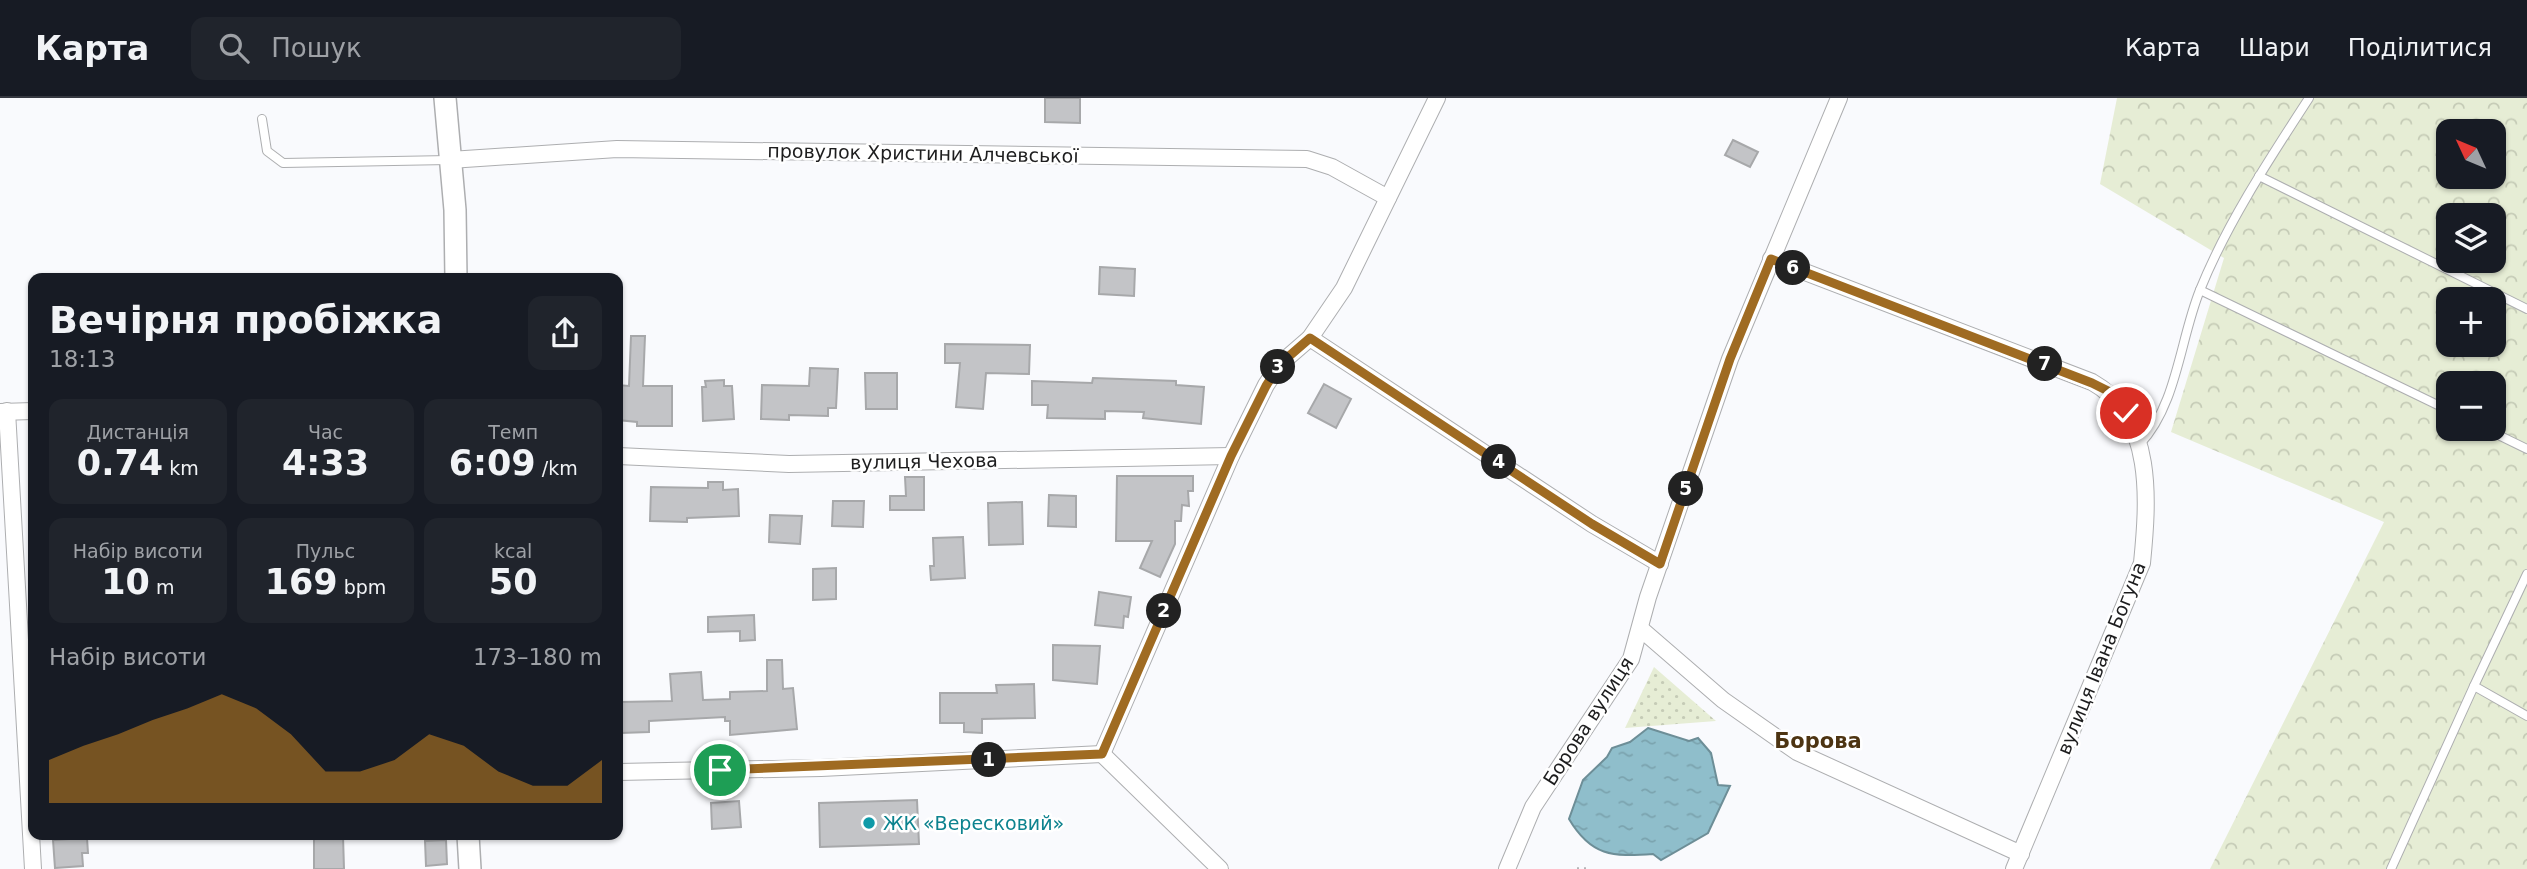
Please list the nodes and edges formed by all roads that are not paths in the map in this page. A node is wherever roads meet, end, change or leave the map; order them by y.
1 (445, 98) edge
2 (1437, 98) edge
3 (1839, 98) edge
4 (2309, 98) edge
5 (262, 119) dead end
6 (450, 160) junction
7 (2259, 176) junction
8 (1388, 198) junction
9 (1771, 259) junction
10 (456, 273) edge
11 (2200, 289) junction
12 (2527, 309) edge
13 (1310, 338) junction
14 (2436, 404) edge
15 (4, 411) edge
16 (28, 411) edge
17 (2506, 439) edge
18 (2140, 444) junction
19 (2527, 449) edge
20 (623, 456) edge
21 (1231, 456) junction
22 (1660, 564) junction
23 (2527, 574) edge
24 (1642, 630) junction
25 (2474, 686) junction
26 (2527, 716) edge
27 (1102, 754) junction
28 (623, 772) edge
29 (28, 790) edge
30 (31, 840) edge
31 (468, 840) edge
32 (2017, 862) edge
33 (33, 869) edge
34 (470, 869) edge
35 (1220, 869) edge
36 (1507, 869) edge
37 (2391, 869) edge

1 - 6 street
2 - 8 street
3 - 9 street, Борова вулиця
4 - 7 lane
5 - 6 lane
6 - 8 street, провулок Христини Алчевської
6 - 10 street
7 - 11 lane
7 - 12 lane
8 - 13 street
9 - 18 street, вулиця Івана Богуна
9 - 22 street, Борова вулиця
11 - 14 lane
11 - 18 lane
13 - 21 street
13 - 22 street
15 - 16 street
15 - 29 street
17 - 19 lane
18 - 32 street, вулиця Івана Богуна
20 - 21 street, вулиця Чехова
21 - 27 street
22 - 24 street, Борова вулиця
23 - 25 lane
24 - 32 street
24 - 36 street, Борова вулиця
25 - 26 lane
25 - 37 lane
27 - 28 street
27 - 35 street
30 - 33 street
31 - 34 street

